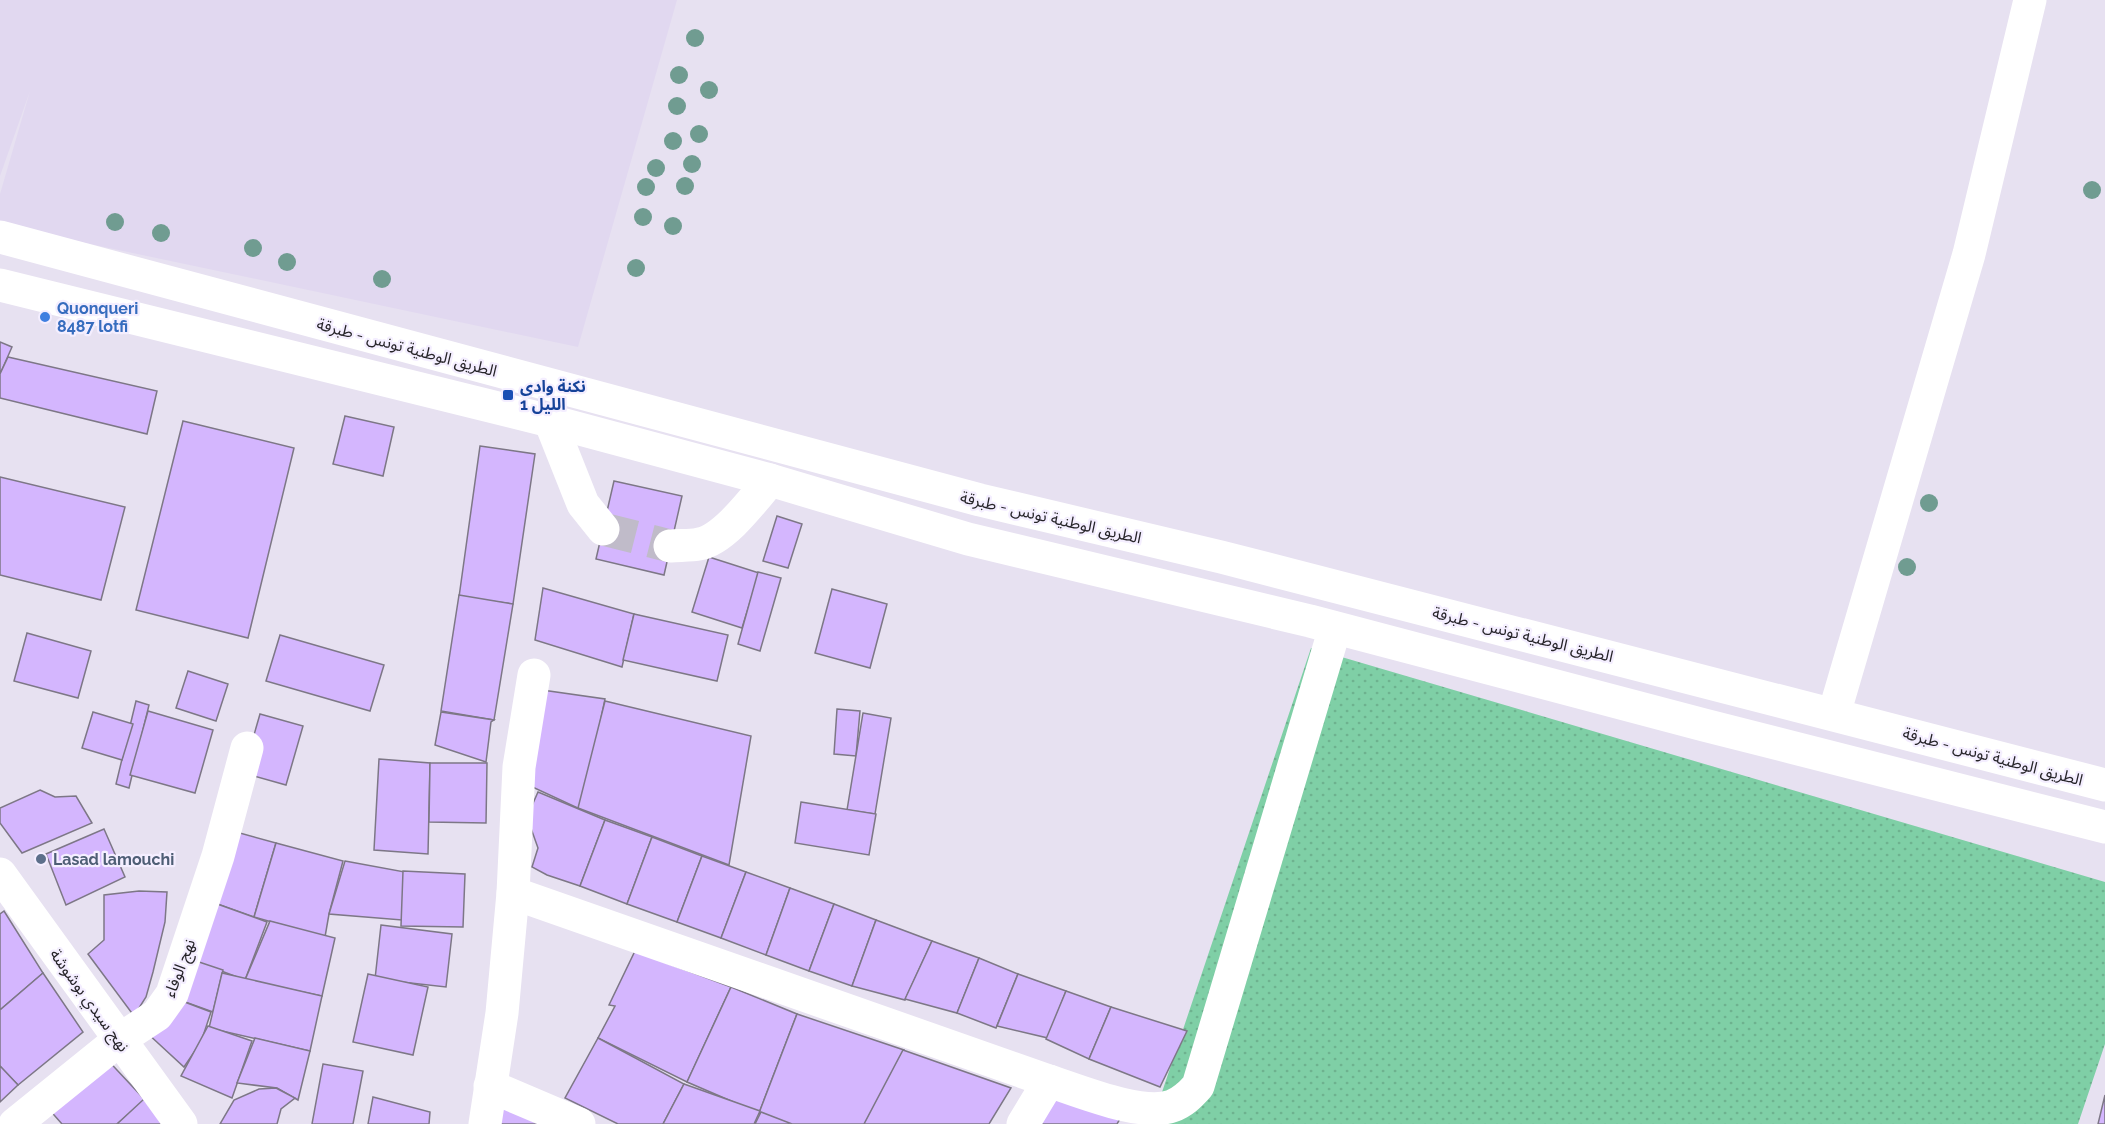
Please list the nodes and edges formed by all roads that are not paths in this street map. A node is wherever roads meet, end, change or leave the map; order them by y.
1 (2030, 0) edge
2 (0, 237) edge
3 (0, 285) edge
4 (550, 421) junction
5 (770, 480) junction
6 (603, 529) tunnel mouth
7 (670, 546) tunnel mouth
8 (1221, 557) junction
9 (1212, 597) junction
10 (1335, 628) junction
11 (534, 675) dead end
12 (1834, 714) junction
13 (247, 748) dead end
14 (2105, 785) edge
15 (2105, 827) edge
16 (513, 893) junction
17 (6, 896) edge
18 (119, 1040) junction
19 (1049, 1081) junction
20 (490, 1086) junction
21 (15, 1124) edge
22 (181, 1124) edge
23 (485, 1124) edge
24 (579, 1124) edge
25 (1023, 1124) edge

1 - 12 main road
2 - 8 main road, الطريق الوطنية تونس - طبرقة
3 - 4 main road
4 - 5 main road
4 - 6 main road
5 - 7 main road
5 - 9 main road
8 - 9 main road
8 - 12 main road, الطريق الوطنية تونس - طبرقة
9 - 10 main road
10 - 15 main road
10 - 19 main road
11 - 16 main road
12 - 14 main road, الطريق الوطنية تونس - طبرقة
13 - 18 main road, نهج الوفاء
16 - 19 main road
16 - 20 main road
17 - 18 main road, نهج سيدي بوشوشة
18 - 21 main road, نهج الوفاء
18 - 22 main road, نهج سيدي بوشوشة
19 - 25 main road
20 - 23 main road
20 - 24 main road

